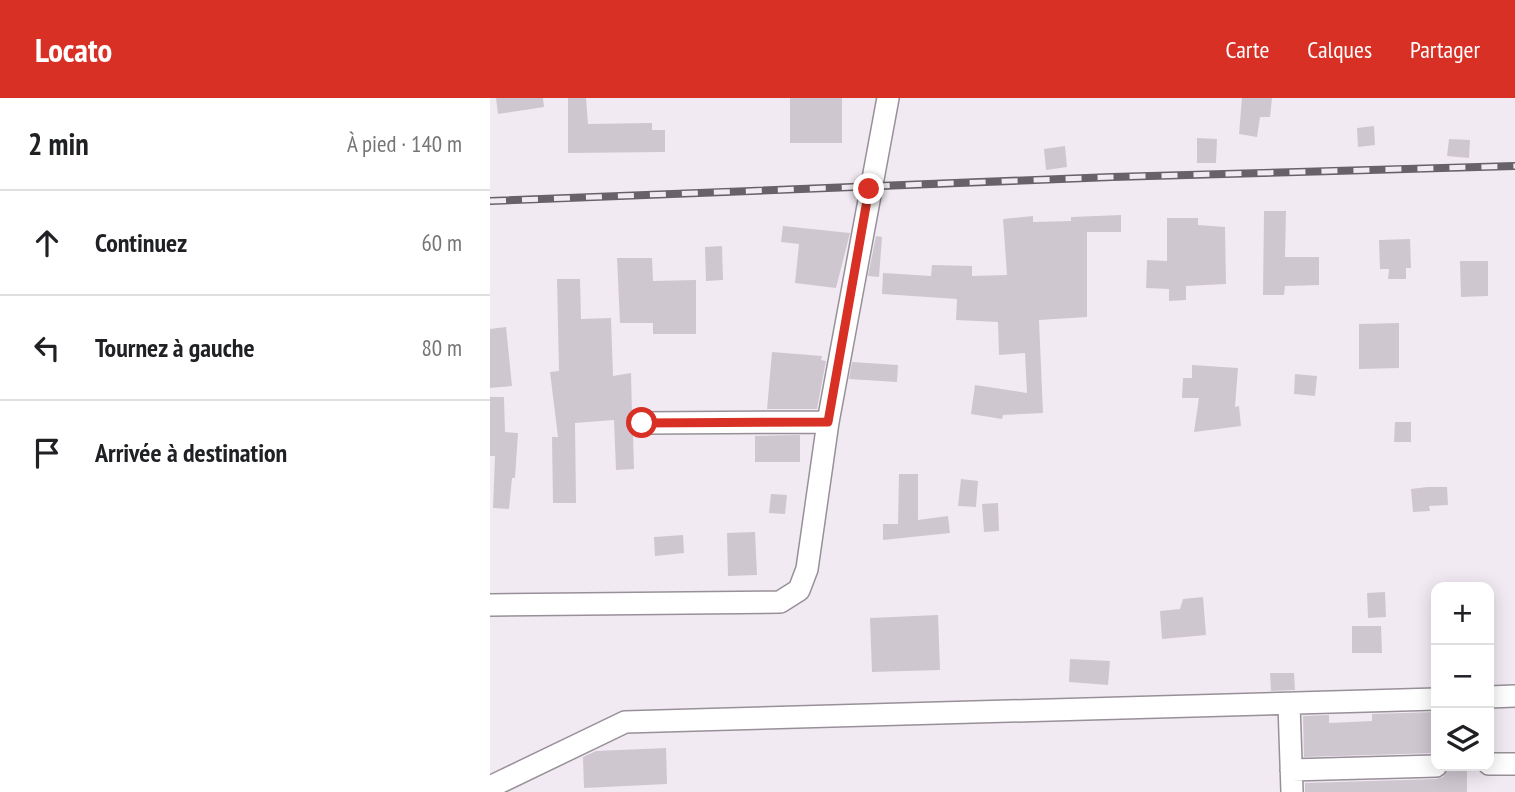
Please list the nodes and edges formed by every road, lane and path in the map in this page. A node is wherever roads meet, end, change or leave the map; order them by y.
1 (888, 98) edge
2 (828, 422) junction
3 (642, 423) dead end
4 (490, 605) edge
5 (1515, 696) edge
6 (1494, 697) edge
7 (1431, 699) edge
8 (1289, 704) junction
9 (1494, 764) edge
10 (1515, 764) edge
11 (1431, 766) edge
12 (1292, 770) junction
13 (490, 787) edge
14 (1292, 792) edge

1 - 2 street
2 - 3 street
2 - 4 street
5 - 6 street
7 - 8 street
8 - 12 street
8 - 13 street
9 - 10 street
11 - 12 street
12 - 14 street

